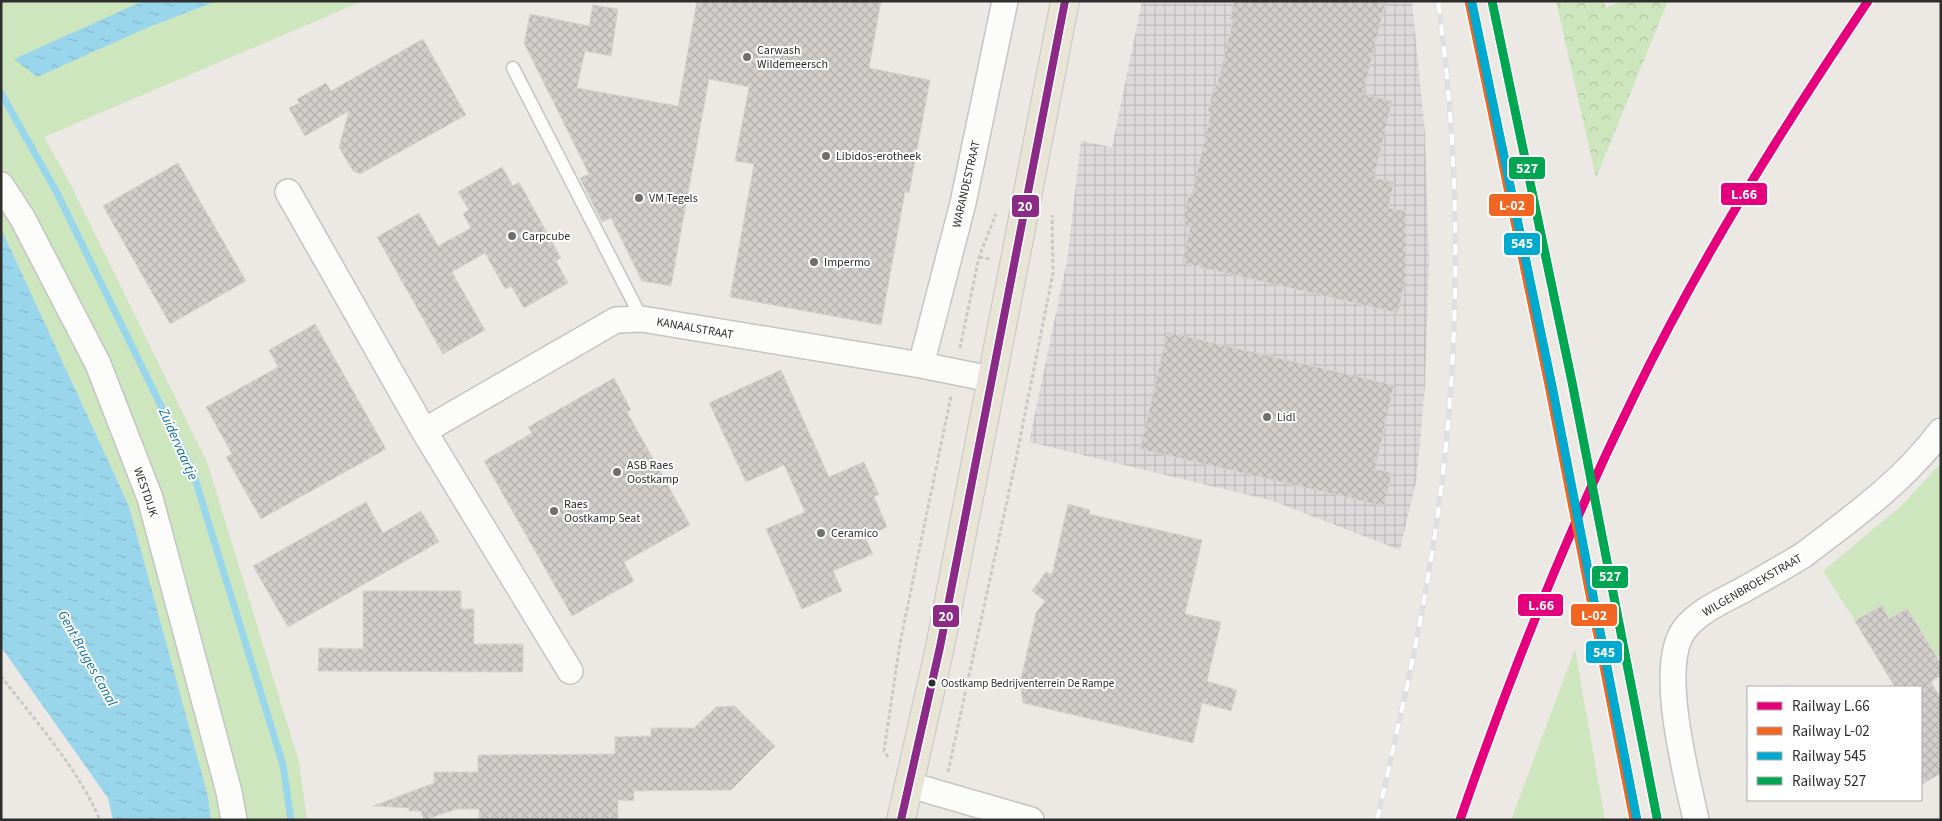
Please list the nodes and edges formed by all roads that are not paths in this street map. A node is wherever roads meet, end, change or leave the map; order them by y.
1 (1005, 1) edge
2 (1065, 1) edge
3 (513, 68) dead end
4 (1, 185) edge
5 (288, 192) dead end
6 (642, 318) junction
7 (921, 365) junction
8 (991, 379) junction
9 (424, 431) junction
10 (1941, 431) edge
11 (570, 671) dead end
12 (910, 785) junction
13 (234, 820) edge
14 (901, 820) edge
15 (1031, 820) edge
16 (1696, 820) edge

1 - 7 street, WARANDESTRAAT
2 - 8 main road
3 - 6 lane
4 - 13 street, WESTDIJK
5 - 9 street
6 - 7 street, KANAALSTRAAT
6 - 9 street, KANAALSTRAAT
7 - 8 street, KANAALSTRAAT
8 - 12 main road
9 - 11 street
10 - 16 street, WILGENBROEKSTRAAT
12 - 14 main road
12 - 15 street

